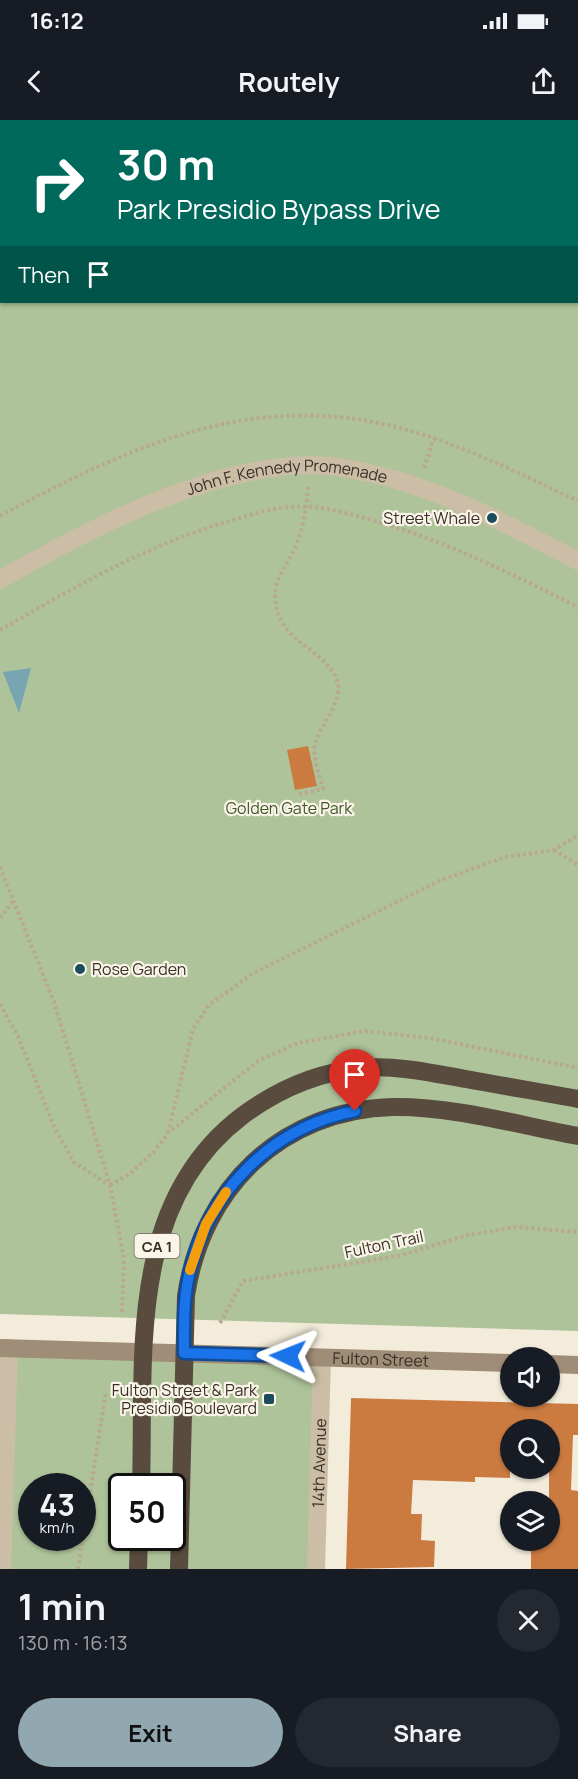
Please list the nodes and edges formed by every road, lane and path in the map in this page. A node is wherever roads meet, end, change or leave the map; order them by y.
1 (231, 120) edge
2 (255, 120) edge
3 (434, 438) dead end
4 (308, 466) junction
5 (418, 486) junction
6 (306, 508) junction
7 (578, 561) edge
8 (0, 580) edge
9 (578, 607) edge
10 (0, 630) edge
11 (299, 794) dead end
12 (578, 835) edge
13 (555, 850) junction
14 (578, 865) edge
15 (0, 867) edge
16 (14, 900) junction
17 (0, 918) edge
18 (0, 1004) edge
19 (578, 1099) edge
20 (168, 1133) dead end
21 (578, 1136) edge
22 (110, 1185) junction
23 (578, 1232) edge
24 (122, 1312) dead end
25 (219, 1323) dead end
26 (5, 1348) edge
27 (145, 1352) junction
28 (184, 1353) junction
29 (322, 1358) junction
30 (500, 1363) edge
31 (560, 1364) edge
32 (578, 1365) edge
33 (106, 1390) dead end
34 (141, 1473) edge
35 (139, 1551) edge
36 (2, 1569) edge
37 (78, 1569) edge
38 (138, 1569) edge
39 (179, 1569) edge
40 (316, 1569) edge

1 - 2 path
3 - 5 path
4 - 5 street, John F. Kennedy Promenade
4 - 6 path
4 - 8 street, John F. Kennedy Promenade
5 - 7 street, John F. Kennedy Promenade
6 - 9 path
6 - 10 path
6 - 11 path
12 - 13 path
13 - 14 path
13 - 20 path
15 - 16 path
16 - 17 path
16 - 22 path
18 - 22 path
19 - 27 highway, CA 1
21 - 28 highway, CA 1
22 - 24 path
23 - 25 path, Fulton Trail
26 - 27 main road, Fulton Street
26 - 36 street
27 - 28 main road, Fulton Street
27 - 34 highway, CA 1
28 - 29 main road, Fulton Street
28 - 39 highway, CA 1
29 - 30 main road, Fulton Street
29 - 40 street, 14th Avenue
31 - 32 main road
33 - 37 path
35 - 38 highway

